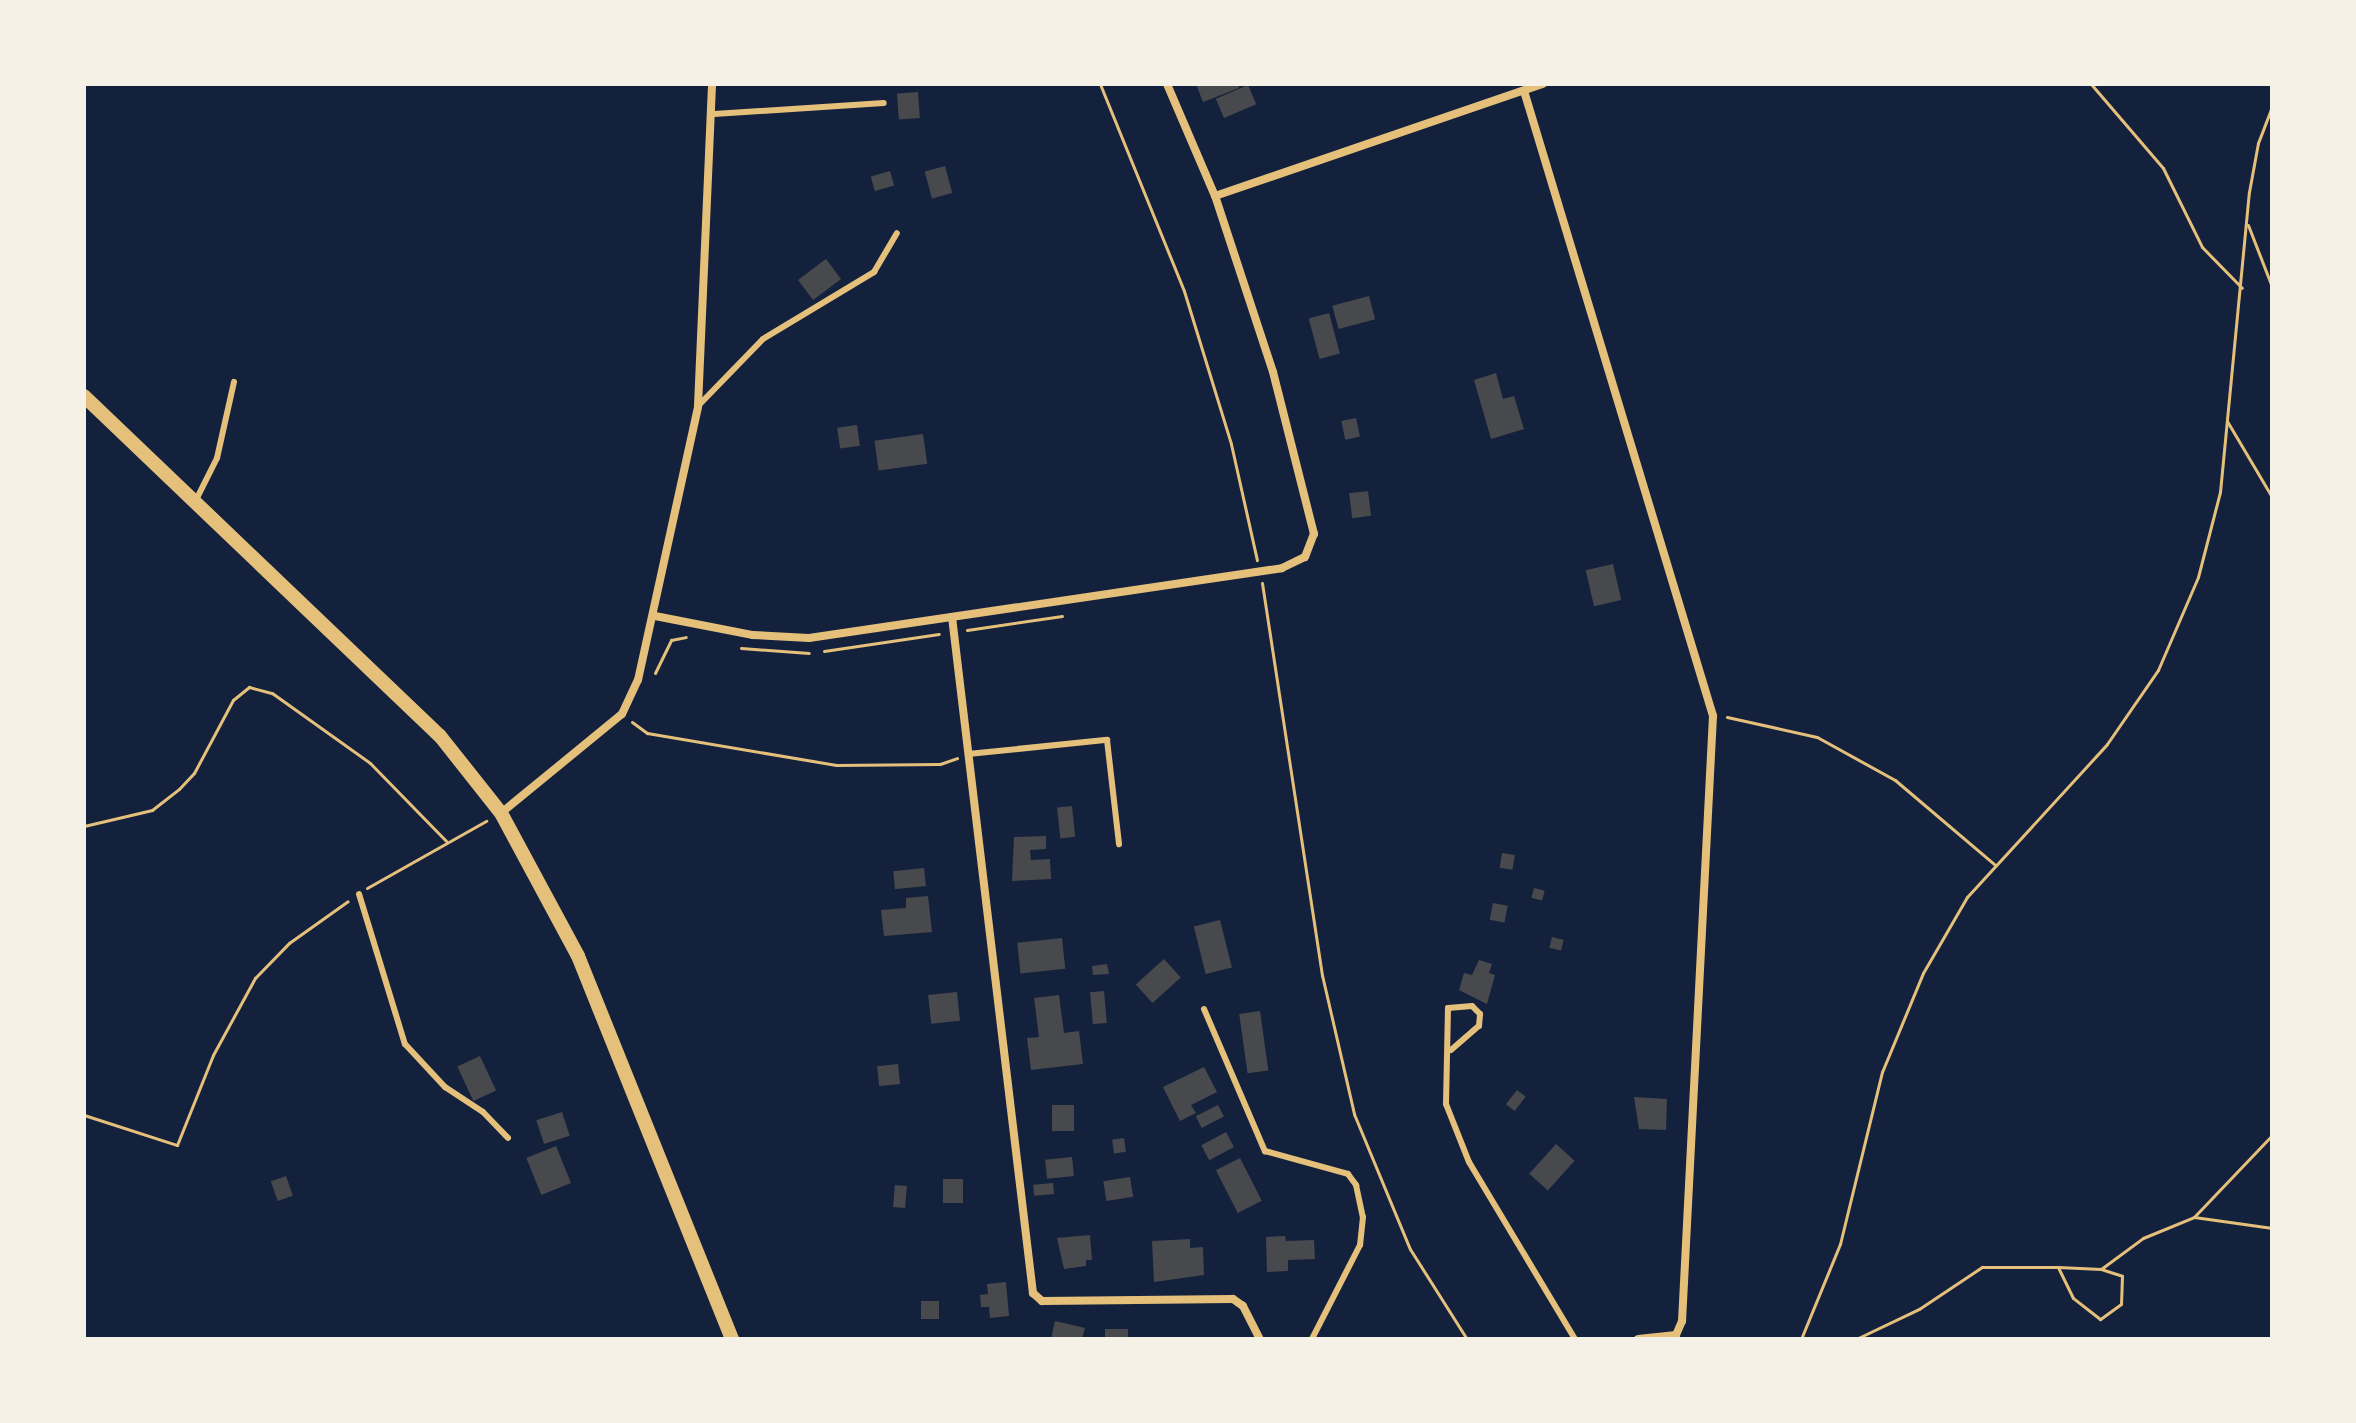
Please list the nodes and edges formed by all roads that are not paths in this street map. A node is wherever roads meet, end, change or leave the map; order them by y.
1 (712, 84) edge
2 (1167, 84) edge
3 (1543, 84) edge
4 (1524, 91) junction
5 (884, 103) dead end
6 (714, 114) junction
7 (1215, 196) junction
8 (897, 233) dead end
9 (234, 382) dead end
10 (84, 396) edge
11 (698, 406) junction
12 (195, 503) junction
13 (655, 616) junction
14 (952, 617) junction
15 (968, 754) junction
16 (501, 813) junction
17 (1119, 844) dead end
18 (359, 894) road end
19 (1204, 1009) dead end
20 (1451, 1050) junction
21 (508, 1138) dead end
22 (732, 1339) edge
23 (1260, 1339) edge
24 (1312, 1339) edge
25 (1575, 1339) edge
26 (1638, 1339) edge

1 - 6 street
2 - 7 street
3 - 4 street
4 - 7 street
4 - 26 street
5 - 6 lane
6 - 11 street
7 - 14 street
8 - 11 lane
9 - 12 lane
10 - 12 street
11 - 13 street
12 - 16 street
13 - 14 street
13 - 16 street
14 - 15 street
15 - 17 lane
15 - 23 street
16 - 22 street
18 - 21 lane
19 - 24 lane
20 - 20 lane
20 - 25 lane

